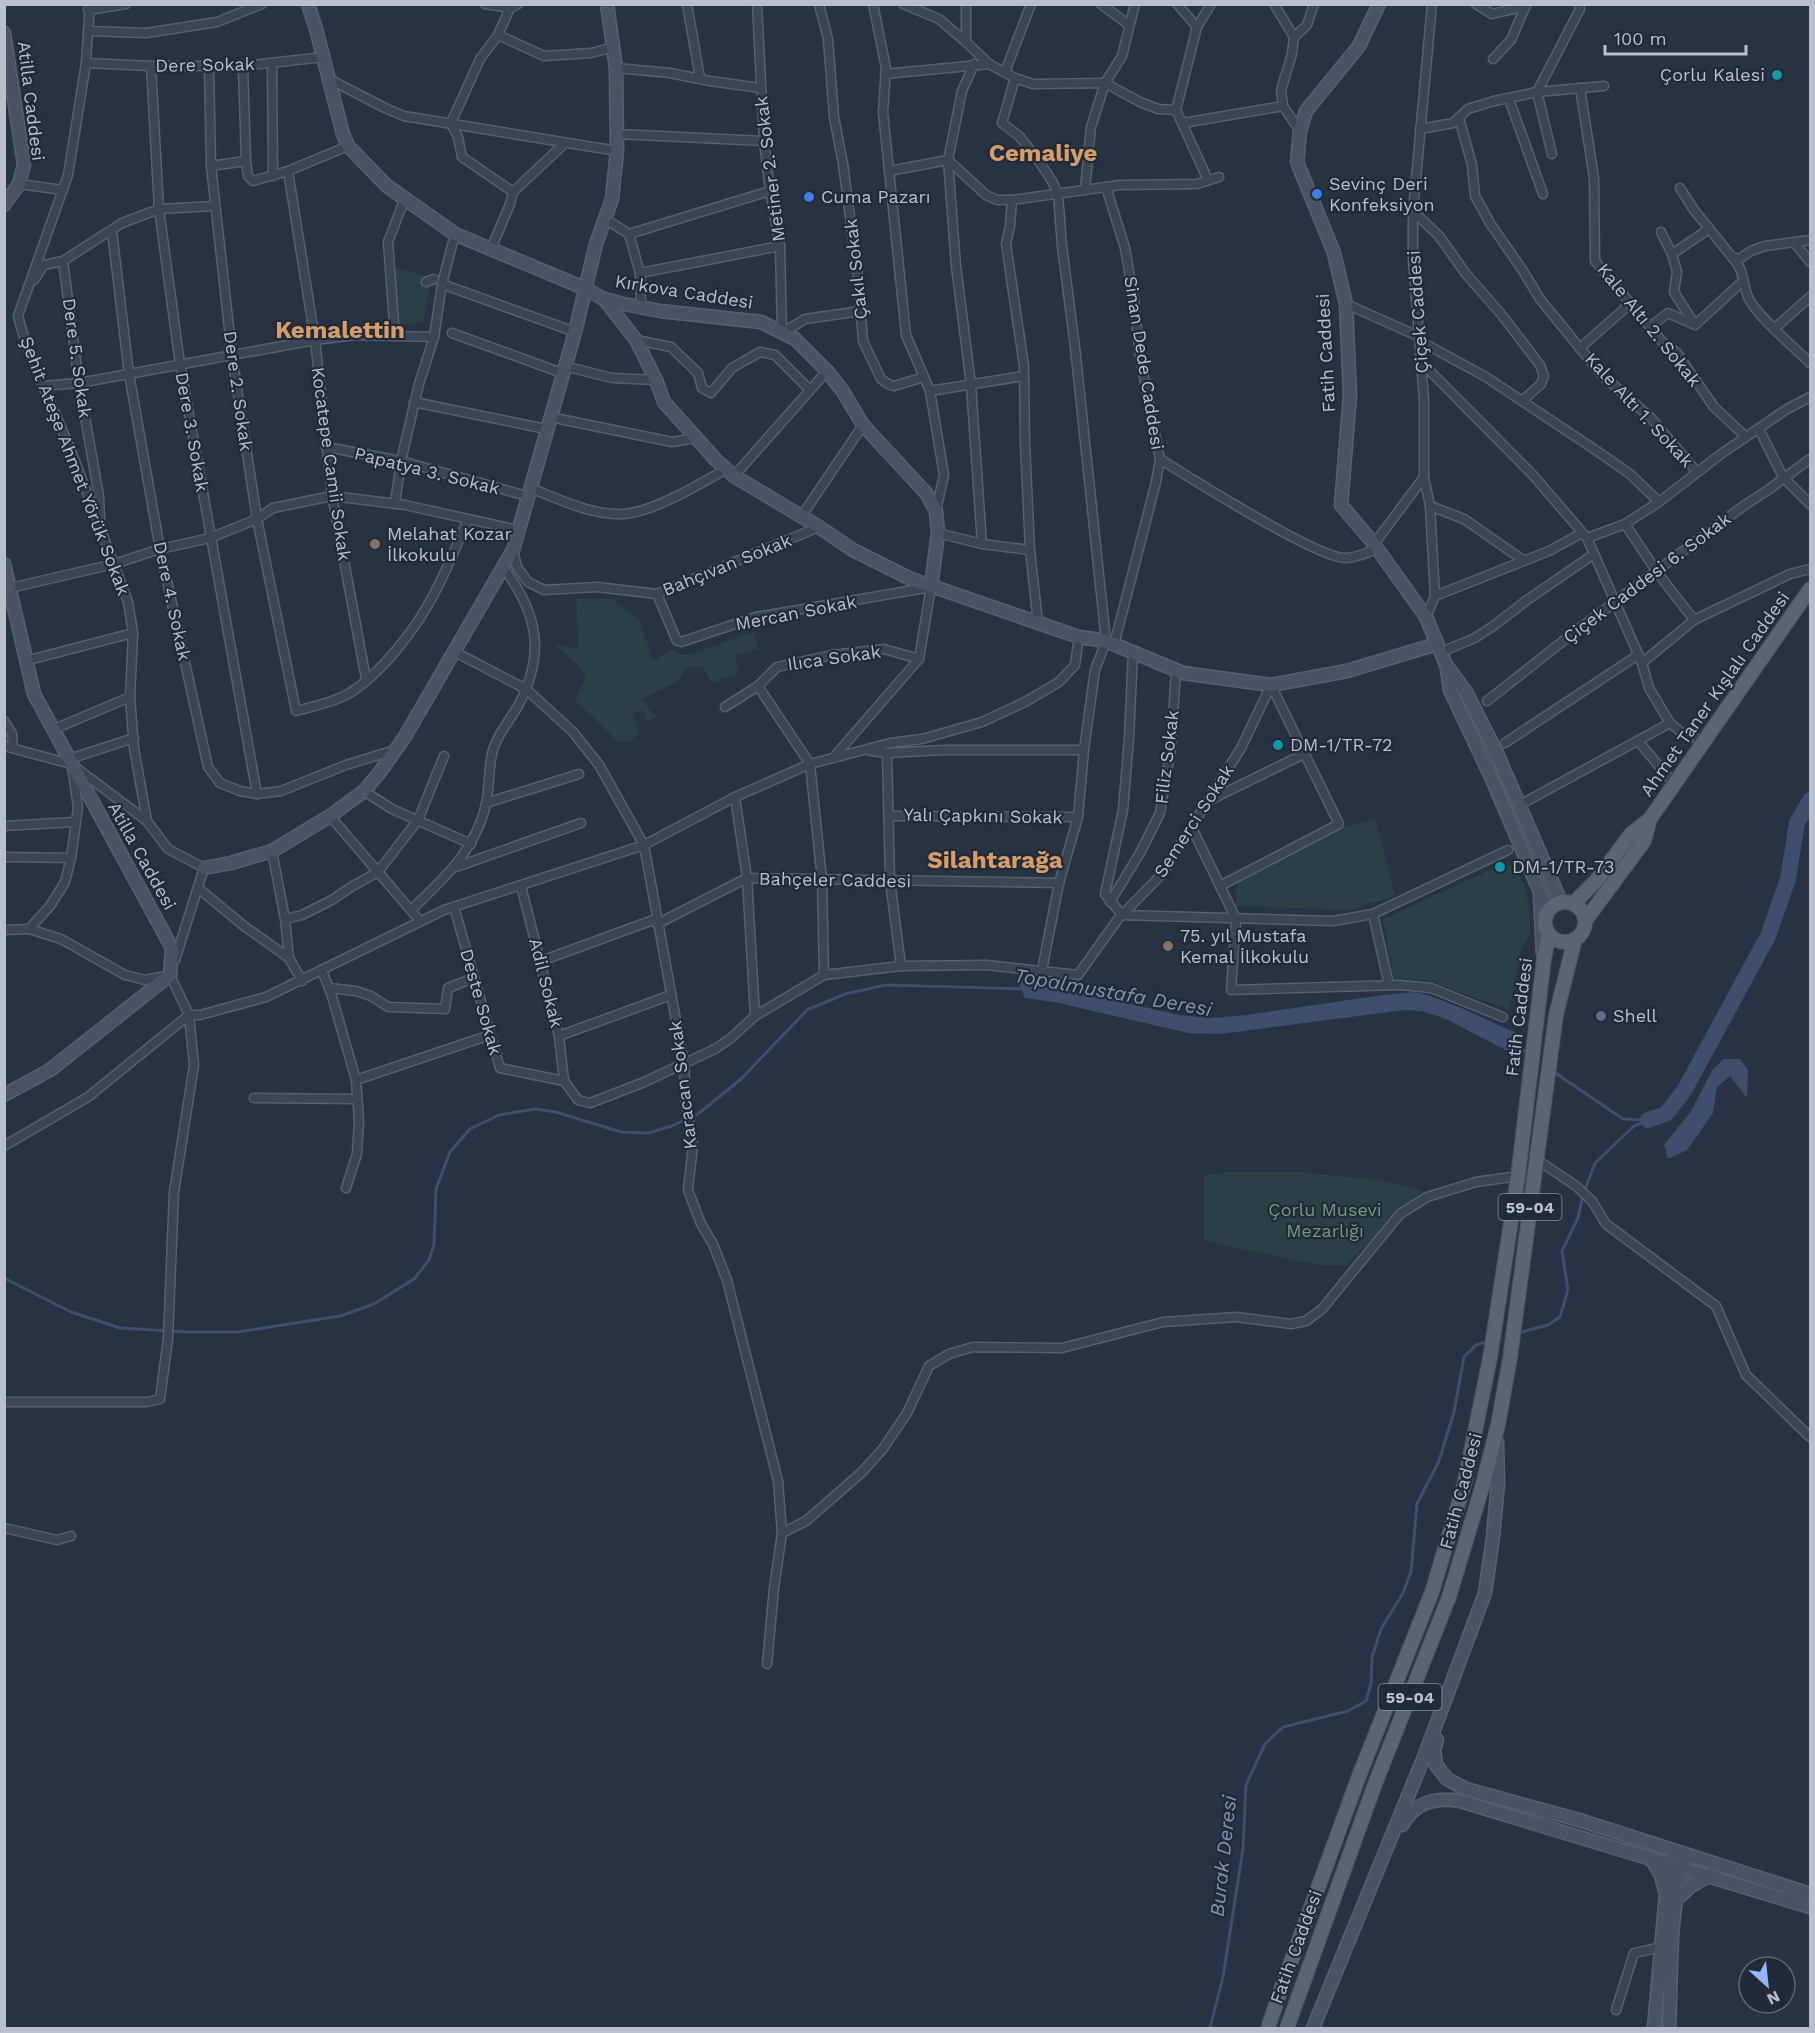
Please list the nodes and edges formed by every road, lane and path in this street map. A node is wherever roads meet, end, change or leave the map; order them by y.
1 (126, 4) edge
2 (262, 4) edge
3 (308, 4) edge
4 (485, 4) edge
5 (607, 4) edge
6 (687, 4) edge
7 (757, 4) edge
8 (819, 4) edge
9 (873, 4) edge
10 (903, 4) edge
11 (966, 4) edge
12 (1031, 4) edge
13 (1101, 4) edge
14 (1135, 4) edge
15 (1177, 4) edge
16 (1211, 4) edge
17 (1274, 4) edge
18 (1314, 4) edge
19 (1379, 4) edge
20 (1432, 4) edge
21 (1476, 4) edge
22 (1579, 4) edge
23 (514, 6) edge
24 (1527, 6) edge
25 (89, 8) edge
26 (1129, 25) junction
27 (1197, 27) junction
28 (88, 31) junction
29 (4, 33) edge
30 (498, 34) junction
31 (1294, 37) junction
32 (966, 42) junction
33 (614, 47) junction
34 (324, 57) junction
35 (1493, 59) dead end
36 (86, 63) junction
37 (272, 63) junction
38 (974, 64) junction
39 (989, 64) junction
40 (151, 66) junction
41 (208, 66) junction
42 (243, 66) junction
43 (616, 68) junction
44 (1005, 72) junction
45 (885, 74) junction
46 (700, 78) junction
47 (1015, 78) junction
48 (329, 79) junction
49 (1105, 82) junction
50 (1604, 86) dead end
51 (760, 88) junction
52 (1580, 88) junction
53 (1537, 92) junction
54 (1509, 99) junction
55 (1283, 106) junction
56 (1176, 110) junction
57 (1459, 118) junction
58 (451, 123) junction
59 (1182, 123) junction
60 (1420, 129) junction
61 (1300, 131) junction
62 (618, 134) junction
63 (764, 141) junction
64 (565, 143) junction
65 (348, 146) junction
66 (617, 151) junction
67 (1552, 154) dead end
68 (948, 159) junction
69 (246, 161) junction
70 (211, 166) junction
71 (288, 171) junction
72 (889, 171) junction
73 (273, 176) junction
74 (1220, 177) dead end
75 (1208, 180) junction
76 (19, 184) junction
77 (1106, 187) junction
78 (1680, 188) dead end
79 (63, 190) junction
80 (1085, 190) junction
81 (770, 191) junction
82 (513, 192) junction
83 (1058, 194) junction
84 (1543, 194) dead end
85 (405, 198) junction
86 (1012, 200) junction
87 (4, 205) edge
88 (215, 206) junction
89 (159, 209) junction
90 (1413, 211) junction
91 (605, 219) junction
92 (1709, 229) junction
93 (112, 231) junction
94 (1661, 232) dead end
95 (454, 234) junction
96 (629, 234) junction
97 (1810, 240) edge
98 (1794, 242) junction
99 (780, 246) junction
100 (491, 249) junction
101 (1672, 254) junction
102 (1732, 257) junction
103 (63, 261) junction
104 (1810, 262) edge
105 (640, 273) junction
106 (1743, 281) junction
107 (434, 282) junction
108 (584, 288) junction
109 (25, 294) junction
110 (1810, 297) edge
111 (604, 298) junction
112 (1631, 303) junction
113 (1346, 304) junction
114 (641, 307) junction
115 (861, 311) junction
116 (1695, 325) junction
117 (1650, 327) junction
118 (1774, 329) junction
119 (575, 332) junction
120 (452, 333) dead end
121 (782, 333) junction
122 (395, 336) junction
123 (434, 337) junction
124 (1420, 339) junction
125 (315, 340) junction
126 (636, 340) junction
127 (1580, 348) junction
128 (232, 355) junction
129 (1422, 363) junction
130 (1810, 363) edge
131 (180, 364) junction
132 (563, 370) junction
133 (827, 371) junction
134 (129, 374) junction
135 (1023, 376) junction
136 (924, 377) junction
137 (656, 380) junction
138 (79, 383) junction
139 (971, 385) junction
140 (43, 387) junction
141 (810, 390) junction
142 (930, 391) junction
143 (1810, 397) edge
144 (1522, 401) junction
145 (414, 402) junction
146 (548, 423) junction
147 (863, 425) junction
148 (1759, 429) junction
149 (1746, 437) junction
150 (696, 438) junction
151 (326, 447) junction
152 (1160, 459) junction
153 (1810, 459) edge
154 (401, 461) junction
155 (1697, 472) junction
156 (730, 473) junction
157 (1424, 477) junction
158 (1784, 477) junction
159 (528, 492) junction
160 (332, 496) junction
161 (1659, 502) junction
162 (395, 504) junction
163 (1810, 504) edge
164 (1430, 506) junction
165 (936, 511) junction
166 (801, 517) junction
167 (257, 519) junction
168 (468, 519) junction
169 (1625, 524) junction
170 (100, 527) junction
171 (819, 527) junction
172 (518, 530) junction
173 (938, 533) junction
174 (1585, 535) junction
175 (210, 538) junction
176 (982, 544) junction
177 (1376, 546) junction
178 (160, 549) junction
179 (513, 550) junction
180 (1030, 550) junction
181 (1594, 554) junction
182 (1523, 560) junction
183 (4, 564) edge
184 (114, 564) junction
185 (503, 567) junction
186 (1810, 569) edge
187 (1657, 572) junction
188 (931, 587) junction
189 (10, 588) junction
190 (1810, 589) edge
191 (657, 594) junction
192 (1434, 596) junction
193 (9, 602) edge
194 (1614, 602) junction
195 (1425, 617) junction
196 (1694, 620) junction
197 (1038, 623) junction
198 (133, 633) junction
199 (1079, 637) junction
200 (1110, 643) junction
201 (1439, 648) junction
202 (453, 651) junction
203 (1133, 652) junction
204 (919, 659) junction
205 (1640, 659) junction
206 (25, 661) junction
207 (1446, 665) junction
208 (1176, 670) junction
209 (366, 679) junction
210 (1271, 685) junction
211 (758, 686) junction
212 (526, 689) junction
213 (130, 697) junction
214 (1486, 701) dead end
215 (725, 707) dead end
216 (4, 721) edge
217 (1670, 723) junction
218 (52, 730) junction
219 (134, 738) junction
220 (1638, 741) junction
221 (1705, 742) junction
222 (1505, 743) dead end
223 (9, 747) edge
224 (396, 749) junction
225 (865, 750) junction
226 (1084, 750) junction
227 (887, 753) junction
228 (1304, 754) junction
229 (444, 756) dead end
230 (832, 758) junction
231 (70, 761) junction
232 (810, 764) junction
233 (579, 774) dead end
234 (1675, 785) junction
235 (364, 791) junction
236 (257, 794) junction
237 (735, 796) junction
238 (1208, 801) junction
239 (1527, 801) dead end
240 (486, 803) junction
241 (330, 816) junction
242 (889, 816) junction
243 (1078, 817) junction
244 (1650, 819) junction
245 (418, 820) junction
246 (147, 821) junction
247 (75, 822) junction
248 (581, 823) dead end
249 (4, 826) edge
250 (1192, 828) junction
251 (471, 844) junction
252 (644, 845) junction
253 (1508, 850) dead end
254 (272, 851) junction
255 (4, 857) edge
256 (71, 858) junction
257 (455, 867) junction
258 (204, 868) junction
259 (378, 872) junction
260 (747, 878) junction
261 (822, 880) junction
262 (890, 881) junction
263 (1059, 883) junction
264 (521, 886) junction
265 (1220, 886) junction
266 (198, 888) junction
267 (1539, 889) junction
268 (1110, 902) junction
269 (1567, 903) junction
270 (454, 907) junction
271 (411, 910) junction
272 (1548, 910) junction
273 (1373, 914) junction
274 (1122, 915) junction
275 (285, 919) junction
276 (1236, 919) junction
277 (420, 921) junction
278 (1585, 921) junction
279 (657, 922) junction
280 (29, 929) junction
281 (4, 930) edge
282 (1549, 935) junction
283 (1575, 939) junction
284 (289, 958) junction
285 (1544, 959) junction
286 (541, 961) junction
287 (901, 966) junction
288 (1042, 970) junction
289 (322, 971) junction
290 (170, 975) junction
291 (824, 975) junction
292 (474, 978) junction
293 (302, 981) junction
294 (1389, 985) junction
295 (329, 988) junction
296 (671, 995) junction
297 (189, 1015) junction
298 (755, 1016) junction
299 (1503, 1017) dead end
300 (490, 1035) junction
301 (559, 1036) junction
302 (684, 1064) junction
303 (356, 1080) junction
304 (564, 1081) junction
305 (4, 1095) edge
306 (254, 1098) dead end
307 (357, 1099) junction
308 (4, 1146) edge
309 (1536, 1159) junction
310 (1518, 1176) junction
311 (346, 1188) dead end
312 (4, 1402) edge
313 (1498, 1425) junction
314 (1810, 1437) edge
315 (4, 1528) edge
316 (782, 1533) junction
317 (70, 1536) dead end
318 (767, 1664) dead end
319 (1443, 1709) junction
320 (1583, 1821) junction
321 (1578, 1835) junction
322 (1675, 1850) junction
323 (1688, 1854) junction
324 (1650, 1857) junction
325 (1677, 1865) junction
326 (1380, 1866) junction
327 (1711, 1875) junction
328 (1810, 1894) edge
329 (1671, 1896) junction
330 (1810, 1907) edge
331 (1667, 1946) junction
332 (1616, 2010) dead end
333 (1268, 2028) edge
334 (1287, 2028) edge
335 (1313, 2028) edge
336 (1654, 2028) edge
337 (1669, 2028) edge

1 - 25 street
2 - 28 street
3 - 34 street, Kırkova Caddesi
4 - 23 street
5 - 33 street
6 - 46 street
7 - 51 street, Metiner 2. Sokak
8 - 115 street, Çakıl Sokak
9 - 45 street
10 - 32 street
11 - 32 street
12 - 44 street
13 - 26 street
14 - 26 street
15 - 27 street
16 - 27 street
17 - 31 street
18 - 31 street
19 - 61 street, Fatih Caddesi
20 - 60 street, Çiçek Caddesi
21 - 24 street
22 - 53 street
23 - 30 street
24 - 35 street
25 - 28 street, Şehit Ateşe Ahmet Yörük Sokak
26 - 49 street
27 - 56 street
28 - 36 street, Şehit Ateşe Ahmet Yörük Sokak
29 - 76 street, Atilla Caddesi
30 - 33 street
30 - 58 street
31 - 55 street
32 - 39 street
33 - 43 street
34 - 37 street, Dere Sokak
34 - 48 street, Kırkova Caddesi
36 - 40 street, Dere Sokak
36 - 79 street, Şehit Ateşe Ahmet Yörük Sokak
37 - 42 street, Dere Sokak
37 - 73 street
38 - 39 street
38 - 45 street
38 - 68 street
39 - 44 street
40 - 41 street, Dere Sokak
40 - 89 street, Dere 3. Sokak
41 - 42 street, Dere Sokak
41 - 70 street, Dere 2. Sokak
42 - 69 street
43 - 46 street
43 - 62 street
44 - 47 street
45 - 72 street
46 - 51 street
47 - 49 street
47 - 83 street
48 - 58 street
48 - 65 street, Kırkova Caddesi
49 - 56 street
49 - 80 street
50 - 52 street
51 - 63 street, Metiner 2. Sokak
52 - 53 street
52 - 112 street, Kale Altı 2. Sokak
53 - 54 street
53 - 67 street
54 - 57 street
54 - 84 street
55 - 59 street
55 - 61 street
56 - 59 street
57 - 60 street
57 - 127 street, Kale Altı 1. Sokak
58 - 64 street
58 - 82 street
59 - 75 street
60 - 90 street, Çiçek Caddesi
61 - 113 street, Fatih Caddesi
62 - 63 street
62 - 66 street
63 - 81 street, Metiner 2. Sokak
64 - 66 street
64 - 82 street
65 - 71 street
65 - 85 street, Kırkova Caddesi
66 - 91 street
68 - 72 street
68 - 86 street
68 - 139 street
69 - 70 street
69 - 73 street
70 - 88 street, Dere 2. Sokak
71 - 73 street
71 - 125 street, Kocatepe Camii Sokak
72 - 136 street
74 - 75 street
75 - 77 street
76 - 79 street
76 - 87 street, Atilla Caddesi
77 - 80 street
77 - 152 street, Sinan Dede Caddesi
78 - 92 street
79 - 109 street, Şehit Ateşe Ahmet Yörük Sokak
80 - 83 street
81 - 96 street
81 - 99 street, Metiner 2. Sokak
82 - 100 street
83 - 86 street
83 - 200 street
85 - 95 street, Kırkova Caddesi
85 - 122 street
86 - 135 street
88 - 89 street
88 - 128 street, Dere 2. Sokak
89 - 93 street
89 - 131 street, Dere 3. Sokak
90 - 124 street, Çiçek Caddesi
90 - 144 street
91 - 96 street
91 - 108 street
92 - 101 street
92 - 102 street
93 - 103 street
93 - 134 street, Dere 4. Sokak
94 - 101 street
95 - 100 street, Kırkova Caddesi
95 - 107 street
96 - 105 street
97 - 98 street
98 - 102 street
98 - 104 street
99 - 105 street
99 - 121 street, Metiner 2. Sokak
100 - 108 street, Kırkova Caddesi
101 - 116 street
102 - 106 street
103 - 109 street
103 - 138 street, Dere 5. Sokak
105 - 114 street
106 - 116 street
106 - 118 street
107 - 119 street
107 - 123 street
108 - 111 street, Kırkova Caddesi
108 - 119 street
109 - 140 street, Şehit Ateşe Ahmet Yörük Sokak
110 - 118 street
111 - 114 street, Kırkova Caddesi
111 - 126 street
112 - 117 street, Kale Altı 2. Sokak
112 - 127 street
113 - 124 street
113 - 177 street, Fatih Caddesi
114 - 121 street, Kırkova Caddesi
115 - 121 street
115 - 136 street, Çakıl Sokak
116 - 117 street
117 - 149 street, Kale Altı 2. Sokak
118 - 130 street
119 - 132 street
120 - 132 street
121 - 133 street, Kırkova Caddesi
122 - 123 street
122 - 125 street
123 - 145 street
124 - 129 street, Çiçek Caddesi
124 - 144 street
125 - 128 street
125 - 151 street, Kocatepe Camii Sokak
126 - 137 street
126 - 141 street
127 - 155 street, Kale Altı 1. Sokak
128 - 131 street
128 - 167 street, Dere 2. Sokak
129 - 157 street, Çiçek Caddesi
129 - 174 street
131 - 134 street
131 - 175 street, Dere 3. Sokak
132 - 137 street
132 - 146 street
133 - 141 street, Papatya 3. Sokak
133 - 147 street, Kırkova Caddesi
134 - 138 street
134 - 178 street, Dere 4. Sokak
135 - 139 street
135 - 180 street
136 - 142 street
137 - 150 street
138 - 140 street
138 - 170 street, Dere 5. Sokak
139 - 142 street
139 - 176 street
140 - 170 street, Şehit Ateşe Ahmet Yörük Sokak
141 - 156 street, Papatya 3. Sokak
142 - 165 street
143 - 148 street
144 - 161 street
145 - 146 street
145 - 154 street
146 - 150 street
146 - 159 street
147 - 165 street, Kırkova Caddesi
147 - 166 street
148 - 149 street
148 - 158 street
149 - 155 street
150 - 156 street
151 - 154 street, Papatya 3. Sokak
151 - 160 street, Kocatepe Camii Sokak
152 - 177 street
152 - 200 street, Sinan Dede Caddesi
153 - 158 street, Çiçek Caddesi 6. Sokak
154 - 159 street, Papatya 3. Sokak
154 - 162 street
155 - 161 street
156 - 159 street, Papatya 3. Sokak
156 - 166 street
157 - 164 street, Çiçek Caddesi
157 - 177 street
158 - 163 street
158 - 187 street, Çiçek Caddesi 6. Sokak
159 - 172 street
160 - 162 street
160 - 167 street
160 - 209 street, Kocatepe Camii Sokak
161 - 169 street
162 - 168 street
164 - 182 street
164 - 192 street, Çiçek Caddesi
165 - 173 street, Kırkova Caddesi
166 - 171 street
167 - 175 street
167 - 209 street, Dere 2. Sokak
168 - 172 street
168 - 209 street
169 - 174 street
169 - 187 street
170 - 184 street, Şehit Ateşe Ahmet Yörük Sokak
171 - 188 street
171 - 191 street, Bahçıvan Sokak
172 - 179 street
173 - 176 street
173 - 188 street, Kırkova Caddesi
174 - 181 street
174 - 182 street
175 - 178 street
175 - 236 street, Dere 3. Sokak
176 - 180 street
177 - 195 street, Fatih Caddesi
178 - 184 street
178 - 236 street, Dere 4. Sokak
179 - 185 street
179 - 191 street, Bahçıvan Sokak
180 - 197 street
181 - 194 street
181 - 201 street
182 - 192 street
183 - 189 street, Atilla Caddesi
184 - 189 street
184 - 198 street, Şehit Ateşe Ahmet Yörük Sokak
185 - 202 street
185 - 212 street
186 - 196 street
187 - 194 street, Çiçek Caddesi 6. Sokak
187 - 196 street
188 - 191 street, Mercan Sokak
188 - 197 street
188 - 204 street
189 - 193 street, Atilla Caddesi
190 - 221 main road, Ahmet Taner Kışlalı Caddesi
192 - 195 street, Çiçek Caddesi
193 - 206 street, Atilla Caddesi
194 - 205 street
194 - 214 street, Çiçek Caddesi 6. Sokak
195 - 201 street, Fatih Caddesi
196 - 205 street
197 - 199 street
198 - 206 street
198 - 213 street, Şehit Ateşe Ahmet Yörük Sokak
199 - 200 street
199 - 225 street
200 - 203 street
200 - 226 street, Sinan Dede Caddesi
201 - 207 street, Fatih Caddesi
201 - 210 street
202 - 212 street, Karacan Sokak
202 - 224 street
203 - 208 street
203 - 268 street
204 - 211 street, Ilıca Sokak
204 - 230 street
205 - 217 street
205 - 222 street
206 - 218 street, Atilla Caddesi
207 - 267 street, Fatih Caddesi
207 - 269 street, Fatih Caddesi
208 - 210 street
208 - 268 street, Filiz Sokak
210 - 228 street
210 - 238 street, Semerci Sokak
211 - 215 street, Ilıca Sokak
211 - 232 street
212 - 240 street
212 - 252 street, Karacan Sokak
213 - 218 street
213 - 219 street, Şehit Ateşe Ahmet Yörük Sokak
216 - 223 street
217 - 220 street
217 - 221 street
218 - 231 street, Atilla Caddesi
219 - 231 street
219 - 246 street, Şehit Ateşe Ahmet Yörük Sokak
220 - 234 street
220 - 239 street
221 - 234 main road, Ahmet Taner Kışlalı Caddesi
223 - 231 street
224 - 235 street
224 - 236 street, Dere 4. Sokak
225 - 227 street
225 - 230 street
226 - 227 street
226 - 243 street, Sinan Dede Caddesi
227 - 242 street
228 - 238 street
228 - 265 street
229 - 245 street
230 - 232 street
231 - 246 street
231 - 247 street
231 - 290 street, Atilla Caddesi
232 - 237 street
232 - 261 street
233 - 240 street
234 - 244 main road, Ahmet Taner Kışlalı Caddesi
235 - 241 street
235 - 245 street
237 - 252 street
237 - 260 street
238 - 250 street, Semerci Sokak
240 - 251 street
241 - 254 street
241 - 259 street
242 - 243 street, Yalı Çapkını Sokak
242 - 262 street
243 - 263 street, Sinan Dede Caddesi
244 - 269 main road
244 - 278 main road
245 - 251 street
245 - 259 street
246 - 258 street, Şehit Ateşe Ahmet Yörük Sokak
247 - 249 street
247 - 256 street
248 - 257 street
250 - 265 street
250 - 274 street, Semerci Sokak
251 - 257 street
252 - 264 street
252 - 279 street, Karacan Sokak
253 - 273 street
254 - 258 street
254 - 275 street
255 - 256 street
256 - 280 street
257 - 271 street
258 - 266 street
259 - 271 street
259 - 275 street
260 - 261 street, Bahçeler Caddesi
260 - 279 street, Bahçeler Caddesi
260 - 298 street
261 - 262 street, Bahçeler Caddesi
261 - 291 street
262 - 263 street, Bahçeler Caddesi
262 - 287 street
263 - 288 street, Sinan Dede Caddesi
264 - 270 street
264 - 286 street, Adil Sokak
265 - 276 street
266 - 284 street
266 - 290 street
267 - 272 street, Fatih Caddesi
267 - 285 street
268 - 274 street
269 - 272 main road
269 - 278 main road
270 - 277 street
270 - 292 street, Deste Sokak
271 - 277 street
272 - 282 main road
273 - 276 street
273 - 294 street
274 - 276 street
274 - 288 street, Semerci Sokak
275 - 284 street
276 - 294 street
277 - 289 street
278 - 283 main road
279 - 286 street, Bahçeler Caddesi
279 - 296 street, Karacan Sokak
280 - 281 street
280 - 290 street
282 - 283 main road
282 - 285 main road, Fatih Caddesi
283 - 309 main road, Fatih Caddesi / 59-04
284 - 293 street
285 - 310 main road, Fatih Caddesi / 59-04
286 - 301 street, Adil Sokak
287 - 288 street
287 - 291 street
289 - 293 street
289 - 295 street
290 - 297 street
290 - 305 street
291 - 298 street
292 - 295 street
292 - 300 street, Deste Sokak
293 - 297 street
294 - 299 street
295 - 303 street
296 - 301 street
296 - 302 street, Karacan Sokak
297 - 308 street
297 - 312 street
298 - 302 street
300 - 303 street
300 - 304 street, Deste Sokak
301 - 304 street, Adil Sokak
302 - 304 street
302 - 316 street, Karacan Sokak
303 - 307 street
306 - 307 street
307 - 311 street
309 - 313 main road, Fatih Caddesi / 59-04
309 - 314 street
310 - 316 street
310 - 333 main road, Fatih Caddesi / 59-04
313 - 319 street
313 - 334 main road, Fatih Caddesi / 59-04
315 - 317 street
316 - 318 street, Karacan Sokak
319 - 320 street
319 - 326 street
320 - 321 street
320 - 322 street
321 - 324 street
321 - 326 street
322 - 323 street
322 - 325 street
323 - 325 street
323 - 328 street
324 - 325 street
324 - 329 street
325 - 327 street
325 - 329 street
326 - 335 street
327 - 329 street
327 - 330 street
329 - 331 street
331 - 332 street
331 - 336 street
331 - 337 street

